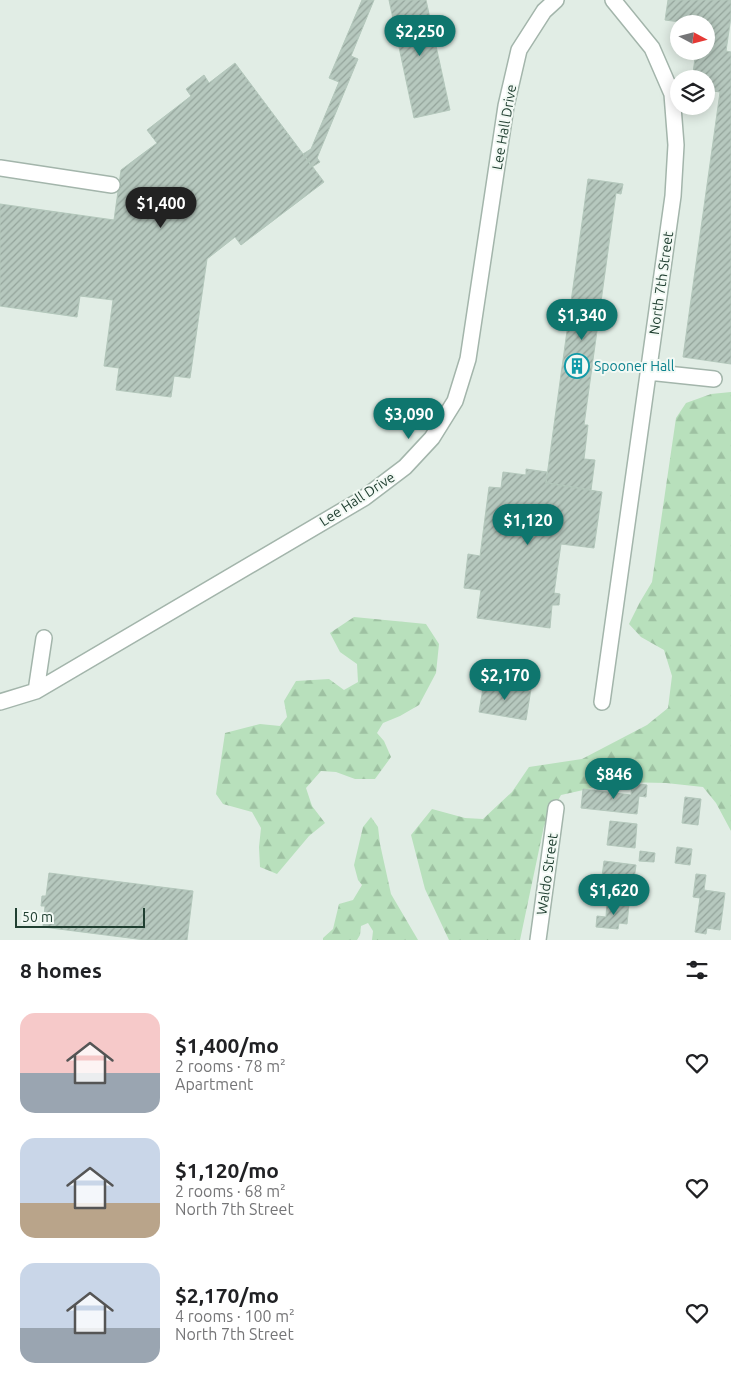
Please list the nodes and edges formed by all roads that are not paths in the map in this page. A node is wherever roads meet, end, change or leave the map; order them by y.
1 (556, 0) edge
2 (613, 0) edge
3 (0, 168) edge
4 (112, 185) dead end
5 (648, 372) junction
6 (714, 379) dead end
7 (44, 638) dead end
8 (36, 691) junction
9 (0, 702) edge
10 (602, 702) dead end
11 (556, 808) dead end
12 (538, 940) edge

1 - 8 street, Lee Hall Drive
2 - 5 street, North 7th Street
3 - 4 street
5 - 6 street
5 - 10 street, North 7th Street
7 - 8 street
8 - 9 street, Lee Hall Drive
11 - 12 street, Waldo Street

